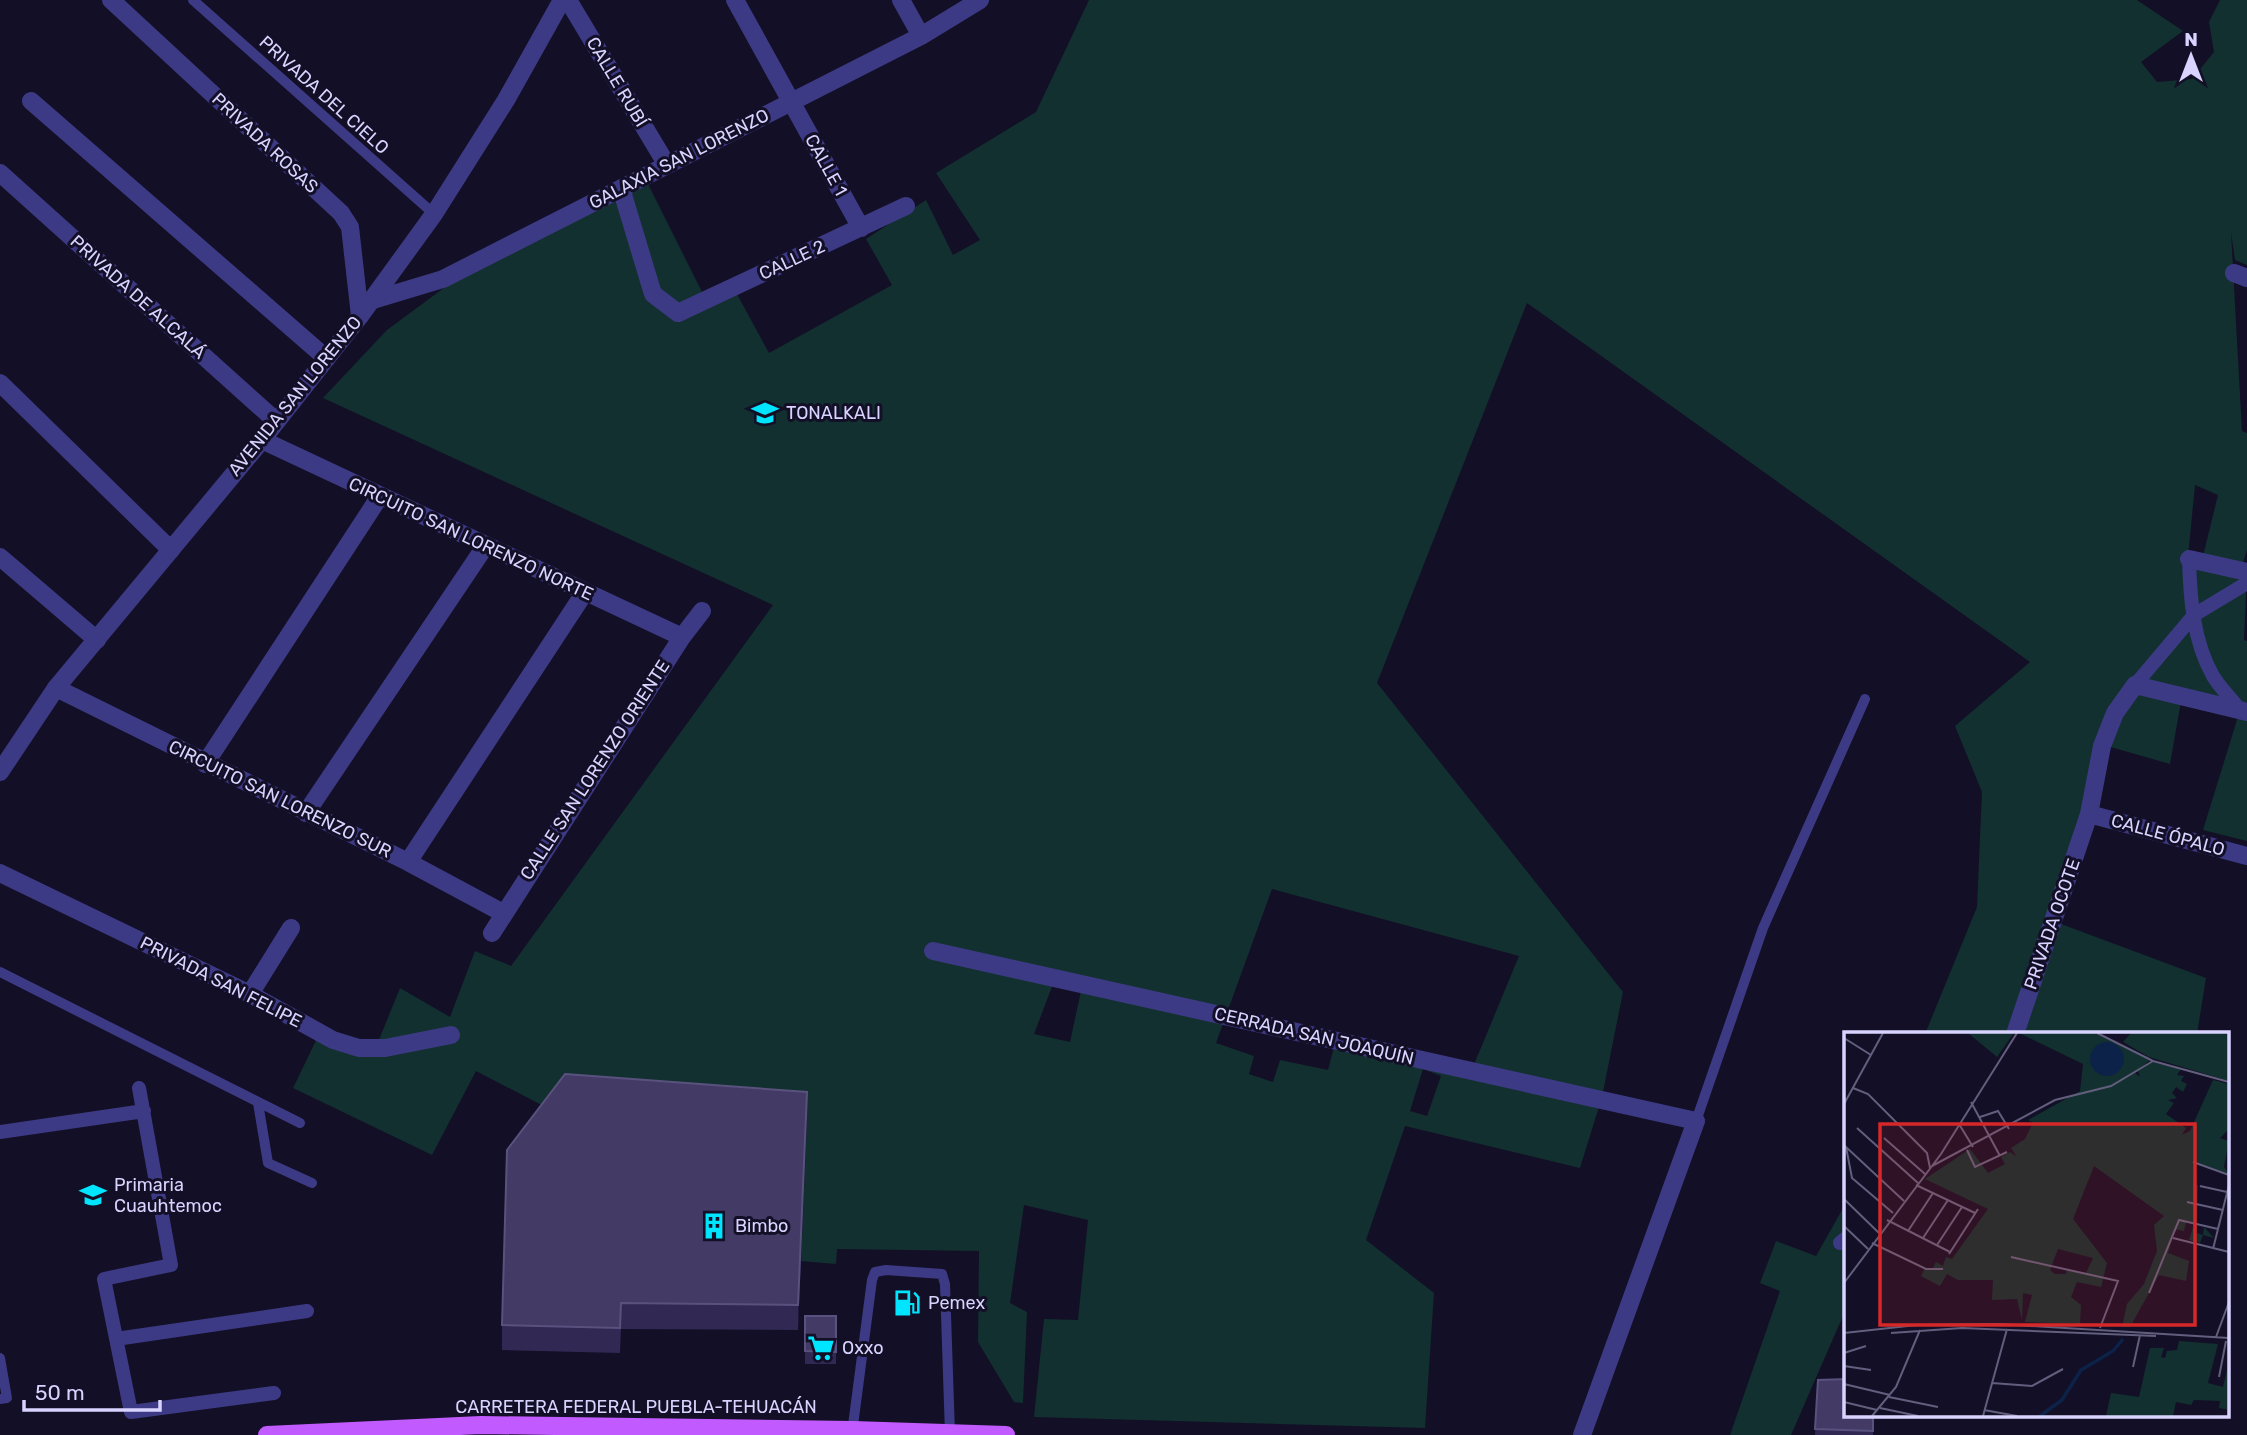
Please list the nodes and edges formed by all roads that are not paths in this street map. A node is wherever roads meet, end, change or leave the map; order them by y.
1 (111, 0) edge
2 (193, 0) edge
3 (562, 0) edge
4 (568, 0) edge
5 (735, 0) edge
6 (901, 0) edge
7 (980, 0) edge
8 (921, 36) junction
9 (31, 101) dead end
10 (791, 103) junction
11 (667, 164) junction
12 (0, 173) edge
13 (621, 188) junction
14 (906, 206) dead end
15 (435, 214) junction
16 (861, 228) junction
17 (365, 309) junction
18 (326, 358) junction
19 (0, 383) edge
20 (276, 421) junction
21 (261, 440) junction
22 (380, 496) junction
23 (486, 545) junction
24 (171, 550) junction
25 (0, 557) edge
26 (2189, 559) joint
27 (2247, 572) edge
28 (2247, 583) edge
29 (585, 592) junction
30 (702, 611) dead end
31 (2194, 615) junction
32 (682, 637) junction
33 (97, 640) junction
34 (2135, 685) junction
35 (56, 688) junction
36 (1865, 699) dead end
37 (2244, 711) edge
38 (205, 764) junction
39 (0, 772) edge
40 (306, 813) junction
41 (2089, 814) junction
42 (2247, 856) edge
43 (408, 862) junction
44 (0, 873) edge
45 (503, 913) junction
46 (291, 928) dead end
47 (492, 933) dead end
48 (933, 951) dead end
49 (0, 972) edge
50 (250, 994) junction
51 (2016, 1032) edge
52 (451, 1035) dead end
53 (139, 1088) dead end
54 (258, 1103) junction
55 (144, 1111) junction
56 (1696, 1121) junction
57 (300, 1123) dead end
58 (0, 1132) edge
59 (312, 1182) dead end
60 (307, 1311) dead end
61 (116, 1339) junction
62 (0, 1358) edge
63 (274, 1393) dead end
64 (0, 1399) edge
65 (852, 1432) edge
66 (911, 1433) edge
67 (950, 1434) edge
68 (267, 1435) edge
69 (1006, 1435) edge
70 (1582, 1435) edge

1 - 17 street, PRIVADA ROSAS
2 - 15 lane, PRIVADA DEL CIELO
3 - 15 street, AVENIDA SAN LORENZO
4 - 11 street, CALLE RUBÍ
5 - 10 street, CALLE 1
6 - 8 street
7 - 8 street, GALAXIA SAN LORENZO
8 - 10 street, GALAXIA SAN LORENZO
9 - 18 street
10 - 11 street, GALAXIA SAN LORENZO
10 - 16 street, CALLE 1
11 - 13 street, GALAXIA SAN LORENZO
12 - 20 street, PRIVADA DE ALCALÁ
13 - 16 street, CALLE 2
13 - 17 street, GALAXIA SAN LORENZO
14 - 16 street, CALLE 2
15 - 17 street, AVENIDA SAN LORENZO
17 - 18 street, AVENIDA SAN LORENZO
18 - 20 street, AVENIDA SAN LORENZO
19 - 24 street
20 - 21 street, AVENIDA SAN LORENZO
21 - 22 street, CIRCUITO SAN LORENZO NORTE
21 - 24 street, AVENIDA SAN LORENZO
22 - 23 street, CIRCUITO SAN LORENZO NORTE
22 - 38 street
23 - 29 street, CIRCUITO SAN LORENZO NORTE
23 - 40 street
24 - 33 street, AVENIDA SAN LORENZO
25 - 33 street
26 - 27 street
26 - 31 street
28 - 31 street
29 - 32 street, CIRCUITO SAN LORENZO NORTE
29 - 43 street
30 - 32 street, CALLE SAN LORENZO ORIENTE
31 - 34 street
31 - 37 street
32 - 45 street, CALLE SAN LORENZO ORIENTE
33 - 35 street, AVENIDA SAN LORENZO
34 - 37 street
34 - 41 street, PRIVADA OCOTE
35 - 38 street, CIRCUITO SAN LORENZO SUR
35 - 39 street, AVENIDA SAN LORENZO
36 - 56 lane
38 - 40 street, CIRCUITO SAN LORENZO SUR
40 - 43 street, CIRCUITO SAN LORENZO SUR
41 - 42 street, CALLE ÓPALO
41 - 51 street, PRIVADA OCOTE
43 - 45 street, CIRCUITO SAN LORENZO SUR
44 - 50 street, PRIVADA SAN FELIPE
45 - 47 street, CALLE SAN LORENZO ORIENTE
46 - 50 street
48 - 56 street, CERRADA SAN JOAQUÍN
49 - 54 lane
50 - 52 street, PRIVADA SAN FELIPE
53 - 55 street
54 - 57 lane
54 - 59 lane
55 - 58 street
55 - 61 street
56 - 70 street
60 - 61 street
61 - 63 street
62 - 64 lane
65 - 66 main road, CARRETERA FEDERAL PUEBLA-TEHUACÁN
65 - 67 lane
65 - 68 main road, CARRETERA FEDERAL PUEBLA-TEHUACÁN
66 - 67 main road, CARRETERA FEDERAL PUEBLA-TEHUACÁN
67 - 69 main road, CARRETERA FEDERAL PUEBLA-TEHUACÁN

